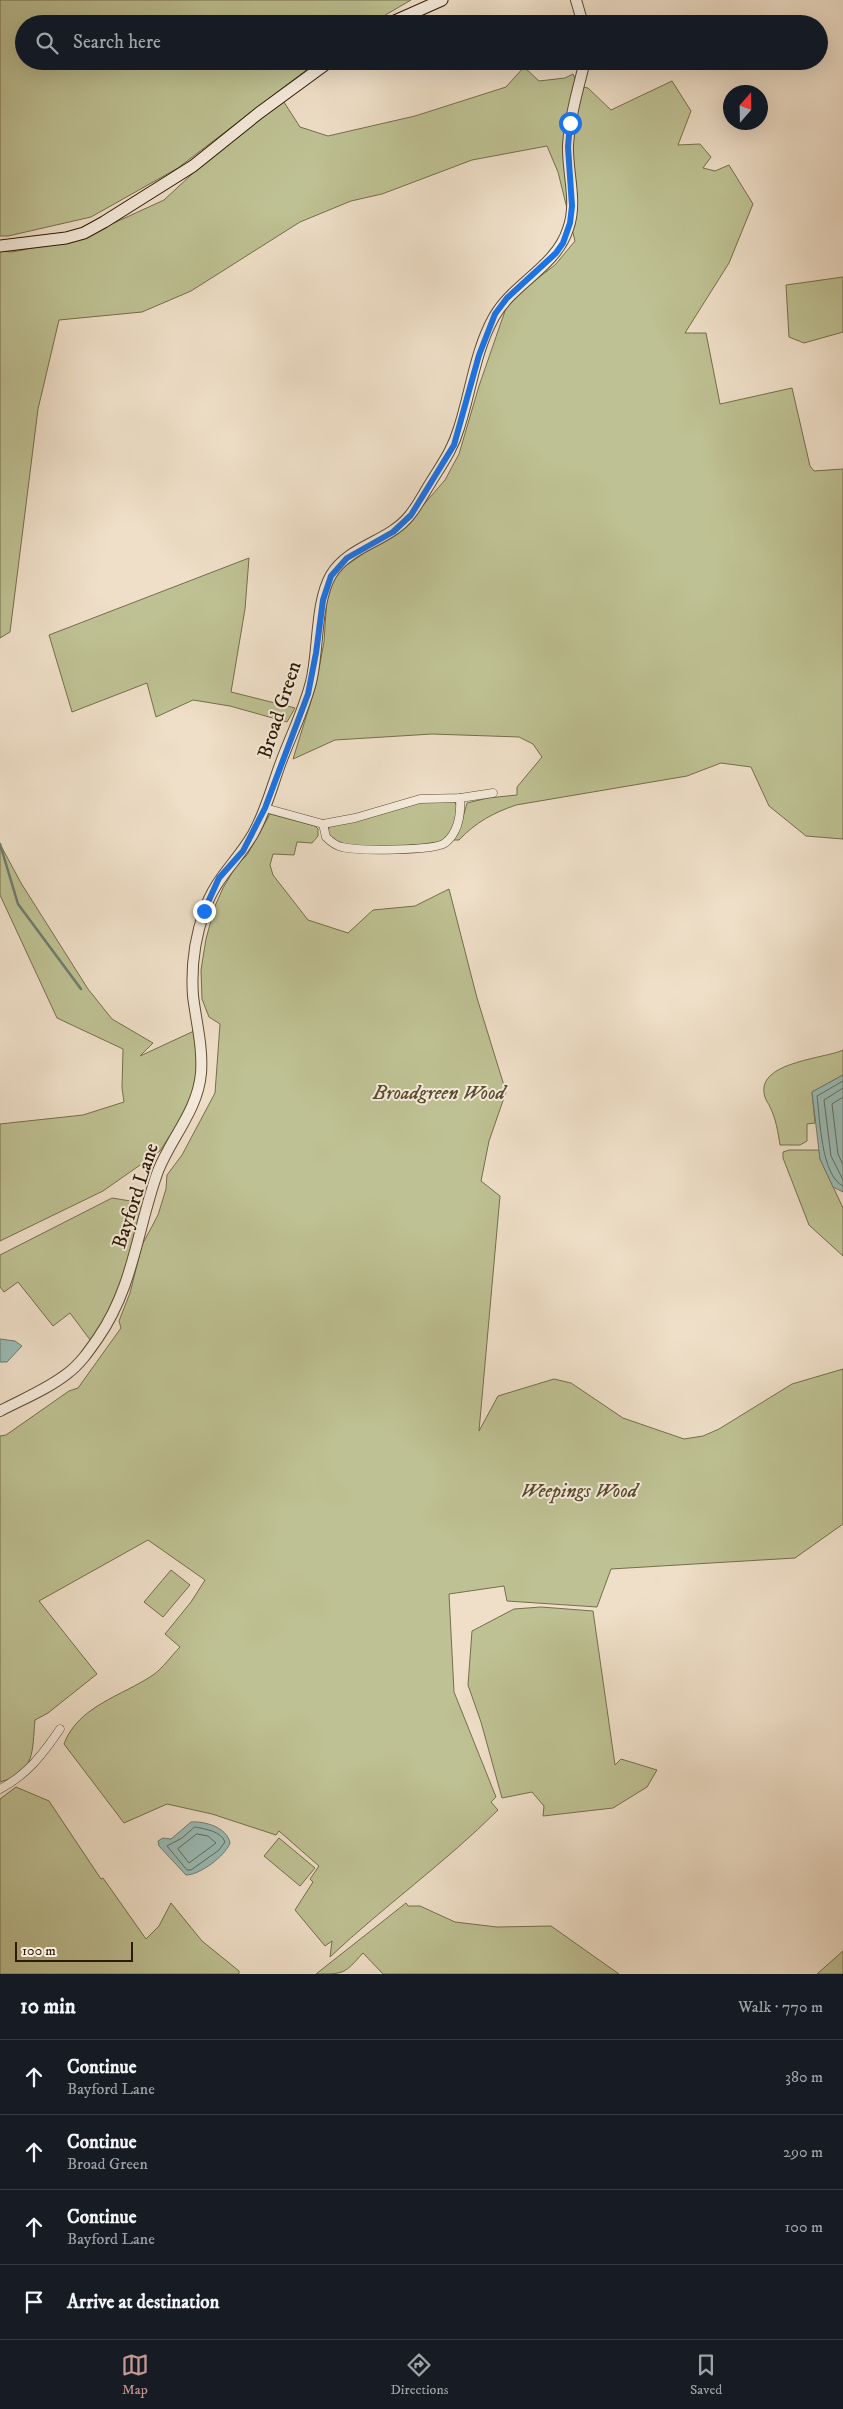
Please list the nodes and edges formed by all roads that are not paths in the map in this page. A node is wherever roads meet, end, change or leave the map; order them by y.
1 (442, 0) edge
2 (576, 0) edge
3 (408, 15) edge
4 (580, 15) edge
5 (317, 70) edge
6 (583, 70) edge
7 (0, 246) edge
8 (493, 793) dead end
9 (460, 798) junction
10 (265, 808) junction
11 (323, 824) junction
12 (0, 1411) edge
13 (60, 1729) dead end
14 (0, 1789) edge

1 - 3 main road
2 - 4 street
5 - 7 main road
6 - 10 street, Broad Green
8 - 9 street
9 - 11 street
9 - 11 street
10 - 11 street
10 - 12 street, Bayford Lane
13 - 14 street

